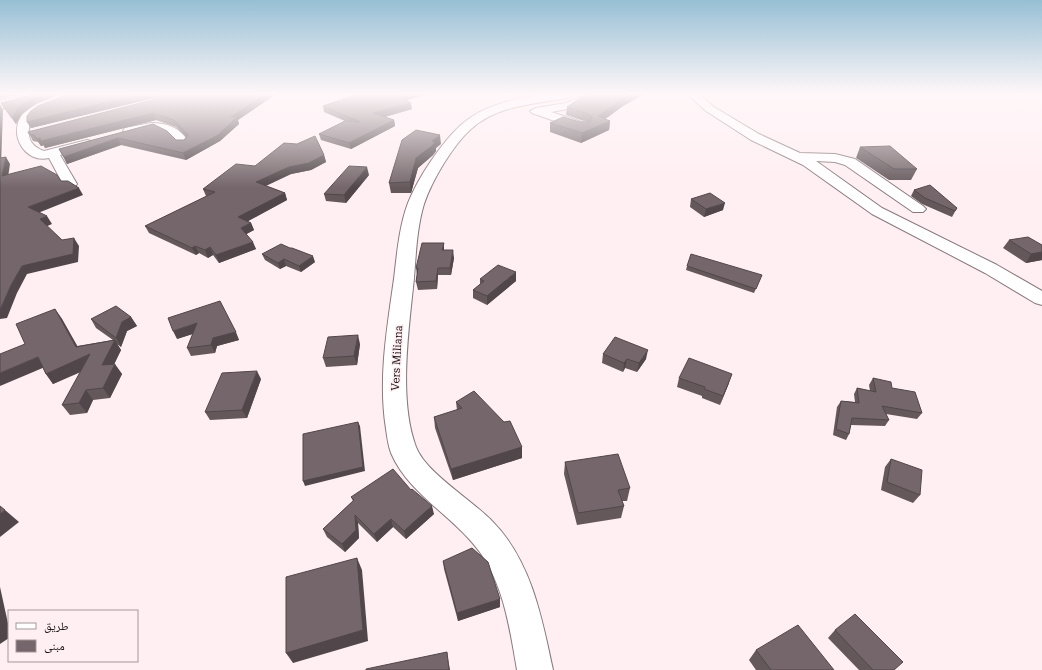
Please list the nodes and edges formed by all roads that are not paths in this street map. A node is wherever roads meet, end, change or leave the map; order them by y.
1 (22, 125) edge
2 (468, 125) edge
3 (736, 125) edge
4 (38, 131) edge
5 (23, 134) junction
6 (121, 134) edge
7 (98, 140) edge
8 (183, 142) edge
9 (53, 153) junction
10 (798, 157) junction
11 (70, 184) edge
12 (918, 209) dead end
13 (1042, 299) edge
14 (535, 670) edge

1 - 5 street
2 - 14 main road, Vers Miliana
3 - 10 street
4 - 5 street
5 - 9 street
6 - 8 street
7 - 9 street
9 - 11 street
10 - 12 street
10 - 13 street

